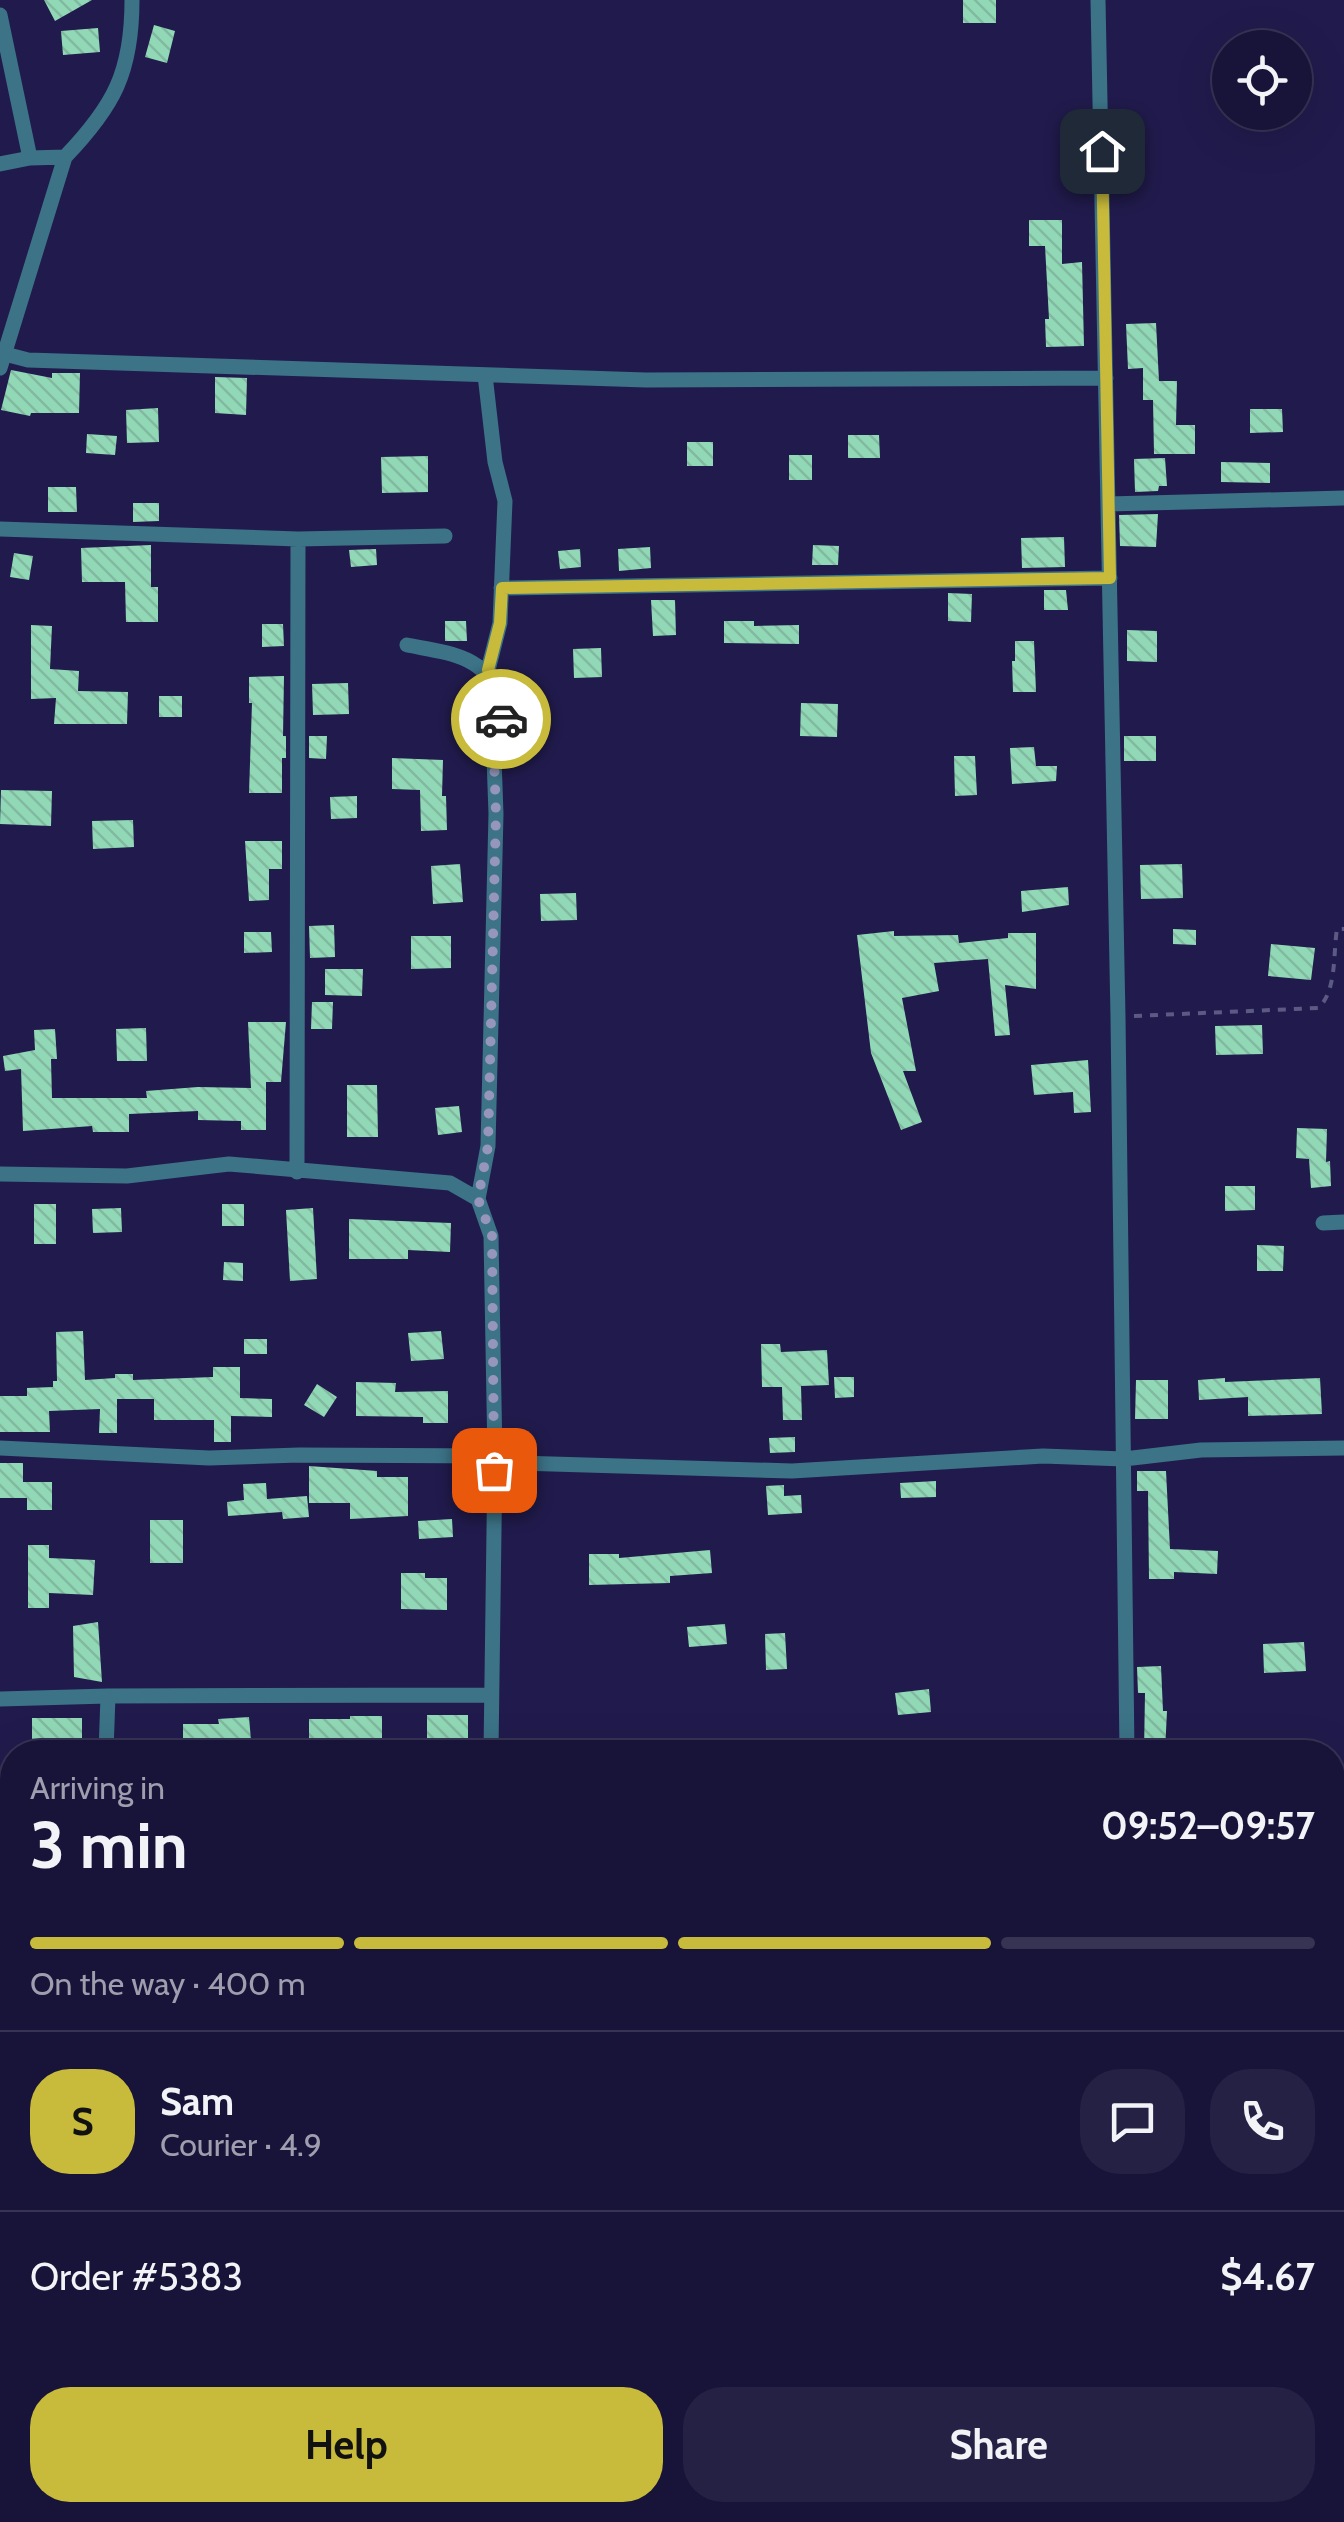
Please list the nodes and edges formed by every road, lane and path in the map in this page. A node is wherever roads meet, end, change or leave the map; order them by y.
1 (132, 0) edge
2 (1098, 0) edge
3 (0, 14) edge
4 (64, 157) junction
5 (30, 158) junction
6 (0, 164) edge
7 (3, 361) edge
8 (485, 374) junction
9 (1106, 378) junction
10 (1344, 498) edge
11 (1108, 504) junction
12 (0, 529) edge
13 (445, 536) dead end
14 (298, 540) junction
15 (1110, 578) junction
16 (502, 588) junction
17 (407, 644) dead end
18 (488, 670) junction
19 (1344, 929) edge
20 (1118, 1017) junction
21 (297, 1172) junction
22 (0, 1174) edge
23 (478, 1199) junction
24 (1344, 1222) edge
25 (1323, 1223) dead end
26 (0, 1448) edge
27 (1344, 1448) edge
28 (495, 1456) junction
29 (1124, 1459) junction
30 (492, 1695) junction
31 (108, 1696) junction
32 (0, 1699) edge
33 (106, 1740) edge
34 (491, 1740) edge
35 (1127, 1740) edge

1 - 4 street
2 - 9 street
3 - 5 street
4 - 5 street
4 - 7 street
5 - 6 street
7 - 8 street
8 - 9 street
8 - 16 street
9 - 11 street
10 - 11 street
11 - 15 street
12 - 14 street
13 - 14 street
14 - 21 street
15 - 16 street
15 - 20 street
16 - 18 street
17 - 18 street
18 - 23 street
19 - 20 path
20 - 29 street
21 - 22 street
21 - 23 street
23 - 28 street
24 - 25 street
26 - 28 street
27 - 29 street
28 - 29 street
28 - 30 street
29 - 35 street
30 - 31 street
30 - 34 street
31 - 32 street
31 - 33 street

